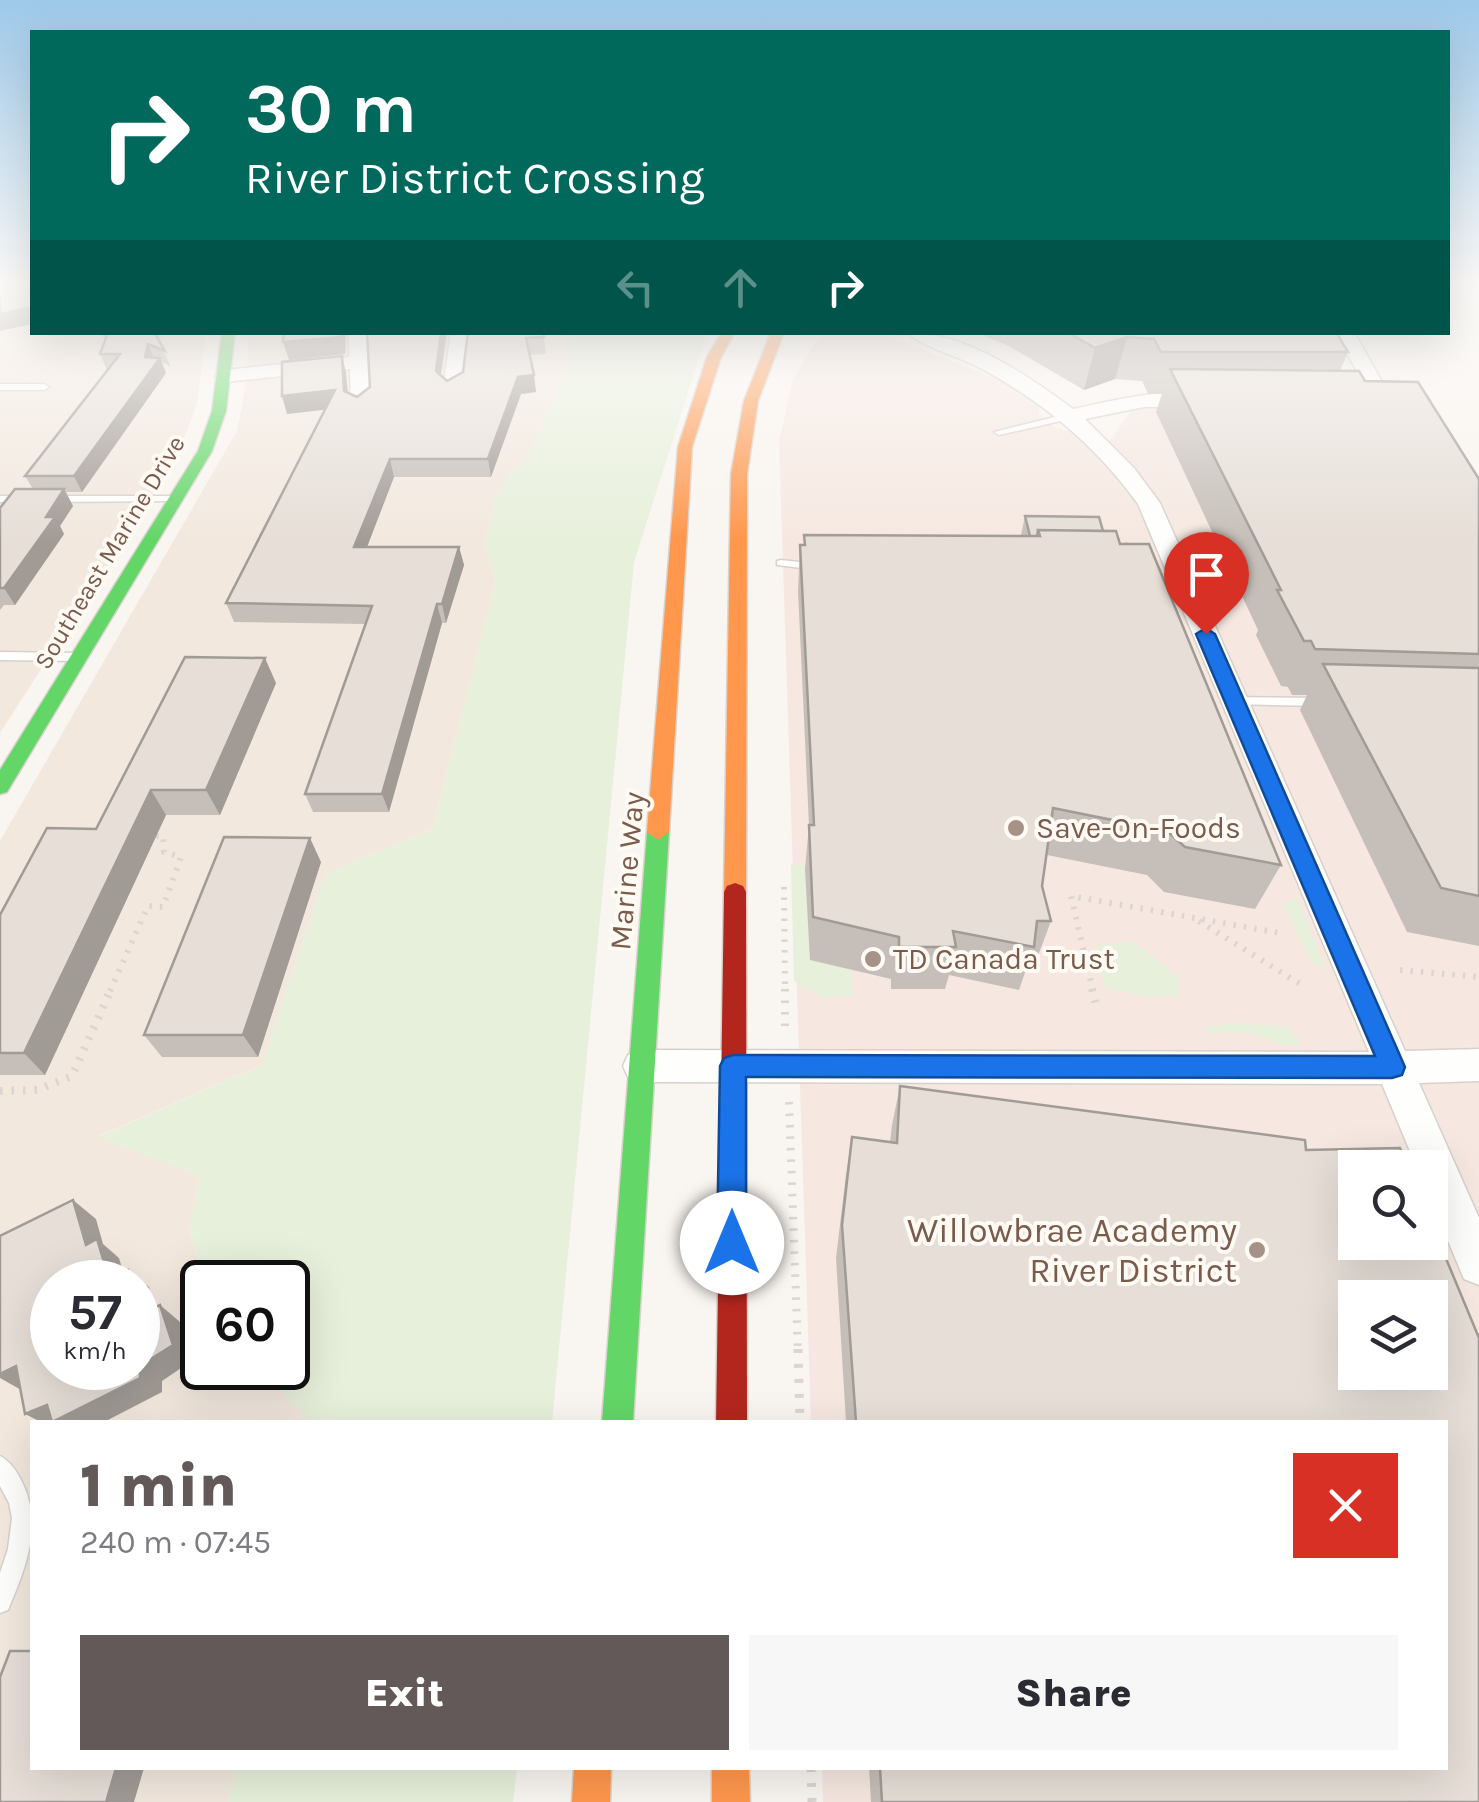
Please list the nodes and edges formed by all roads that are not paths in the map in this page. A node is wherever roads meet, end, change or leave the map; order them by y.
1 (225, 372) edge
2 (262, 372) edge
3 (359, 372) edge
4 (455, 372) edge
5 (709, 372) edge
6 (760, 372) edge
7 (1007, 372) edge
8 (1361, 372) edge
9 (225, 376) junction
10 (0, 388) edge
11 (44, 388) dead end
12 (453, 390) edge
13 (1235, 402) edge
14 (361, 405) edge
15 (1376, 406) edge
16 (1070, 416) junction
17 (999, 432) dead end
18 (0, 499) edge
19 (175, 499) junction
20 (782, 563) dead end
21 (824, 567) edge
22 (0, 656) edge
23 (79, 657) junction
24 (1235, 702) junction
25 (1334, 702) edge
26 (0, 786) edge
27 (641, 1066) junction
28 (733, 1066) junction
29 (1479, 1066) edge
30 (1392, 1067) junction
31 (1479, 1266) edge
32 (617, 1420) edge
33 (732, 1420) edge
34 (0, 1466) edge
35 (0, 1602) edge
36 (594, 1770) edge
37 (731, 1770) edge
38 (591, 1802) edge
39 (731, 1802) edge

1 - 9 main road, Southeast Marine Drive
2 - 9 street
3 - 14 street
4 - 12 street
5 - 27 main road, Marine Way
6 - 28 main road
7 - 16 street
8 - 15 street
9 - 19 main road, Southeast Marine Drive
10 - 11 lane
13 - 16 street
16 - 17 lane
16 - 24 street
18 - 19 lane
19 - 23 main road, Southeast Marine Drive
20 - 21 lane
22 - 23 lane
23 - 26 main road, Southeast Marine Drive
24 - 25 lane
24 - 30 street
27 - 28 street
27 - 32 main road, Marine Way
28 - 30 street
28 - 33 main road
29 - 30 street
30 - 31 street
34 - 35 lane
36 - 38 main road
37 - 39 main road

